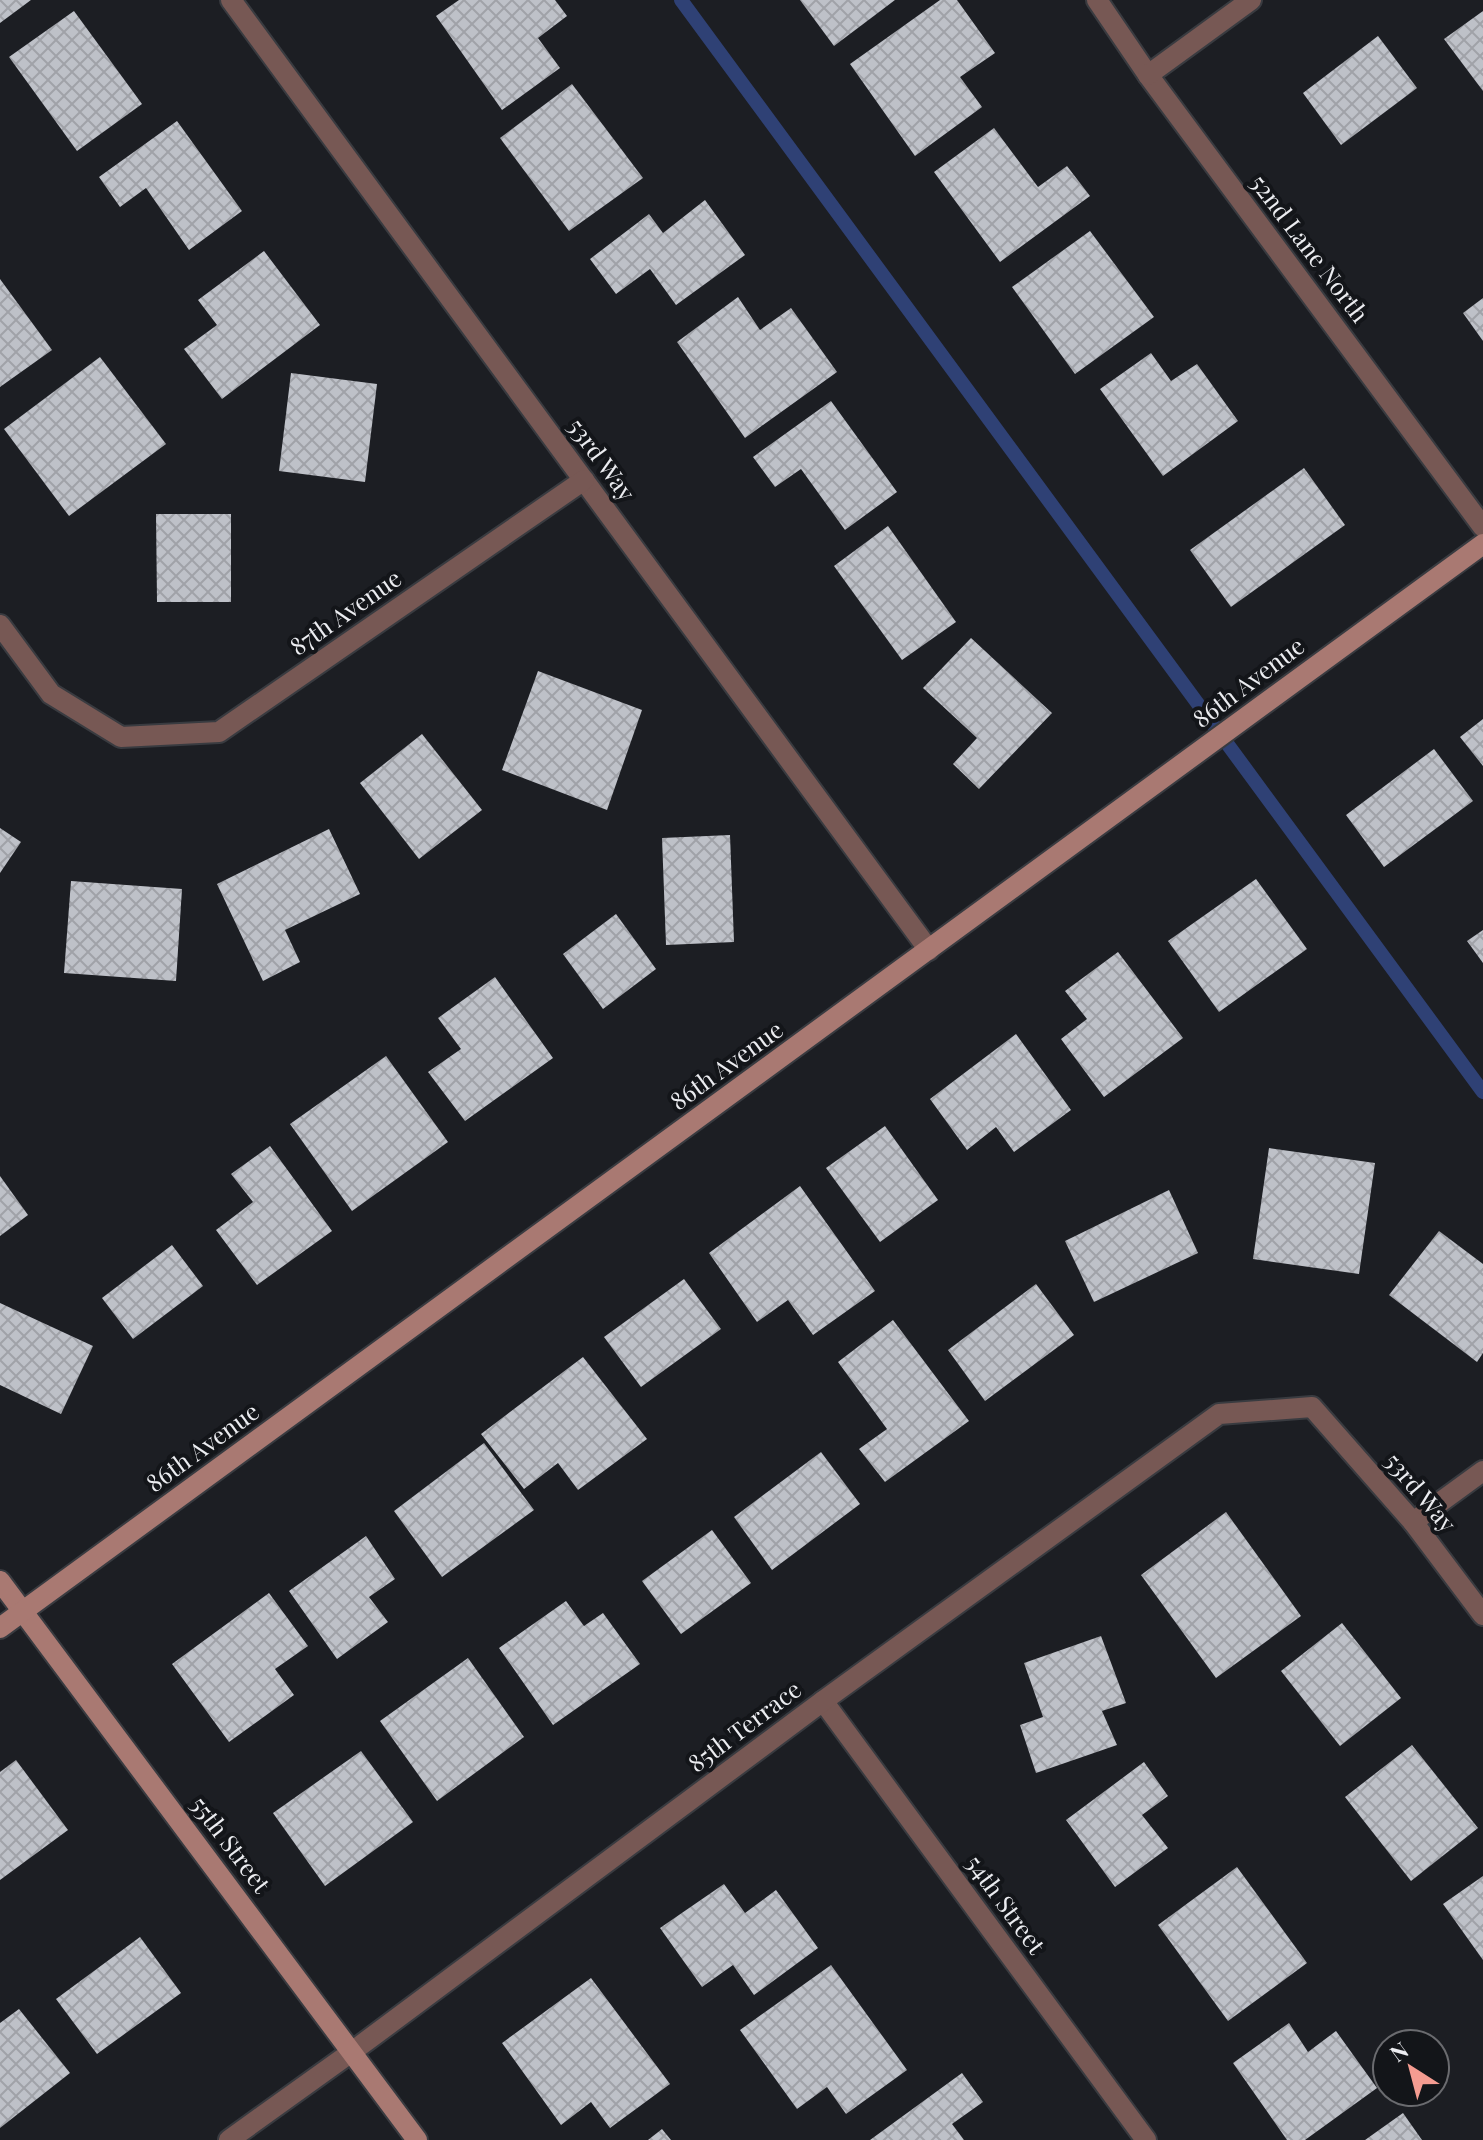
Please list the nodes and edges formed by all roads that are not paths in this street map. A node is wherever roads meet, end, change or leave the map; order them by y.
1 (231, 0) edge
2 (1097, 0) edge
3 (1251, 0) edge
4 (1148, 75) junction
5 (584, 480) junction
6 (1483, 527) edge
7 (1483, 544) edge
8 (0, 625) edge
9 (929, 950) junction
10 (1312, 1407) joint
11 (1483, 1471) edge
12 (1413, 1522) junction
13 (0, 1581) edge
14 (23, 1612) junction
15 (1483, 1615) edge
16 (0, 1628) edge
17 (823, 1701) junction
18 (353, 2051) junction
19 (229, 2140) edge
20 (417, 2140) edge
21 (1146, 2140) edge

1 - 5 street, 53rd Way
2 - 4 street, 52nd Lane North
3 - 4 street
4 - 6 street, 52nd Lane North
5 - 8 street, 87th Avenue
5 - 9 street, 53rd Way
7 - 9 street, 86th Avenue
9 - 14 street, 86th Avenue
10 - 12 street, 53rd Way
10 - 17 street, 85th Terrace
11 - 12 street
12 - 15 street, 53rd Way
13 - 14 street, 55th Street
14 - 16 street, 86th Avenue
14 - 18 street, 55th Street
17 - 18 street, 85th Terrace
17 - 21 street, 54th Street
18 - 19 street, 85th Terrace
18 - 20 street, 55th Street

